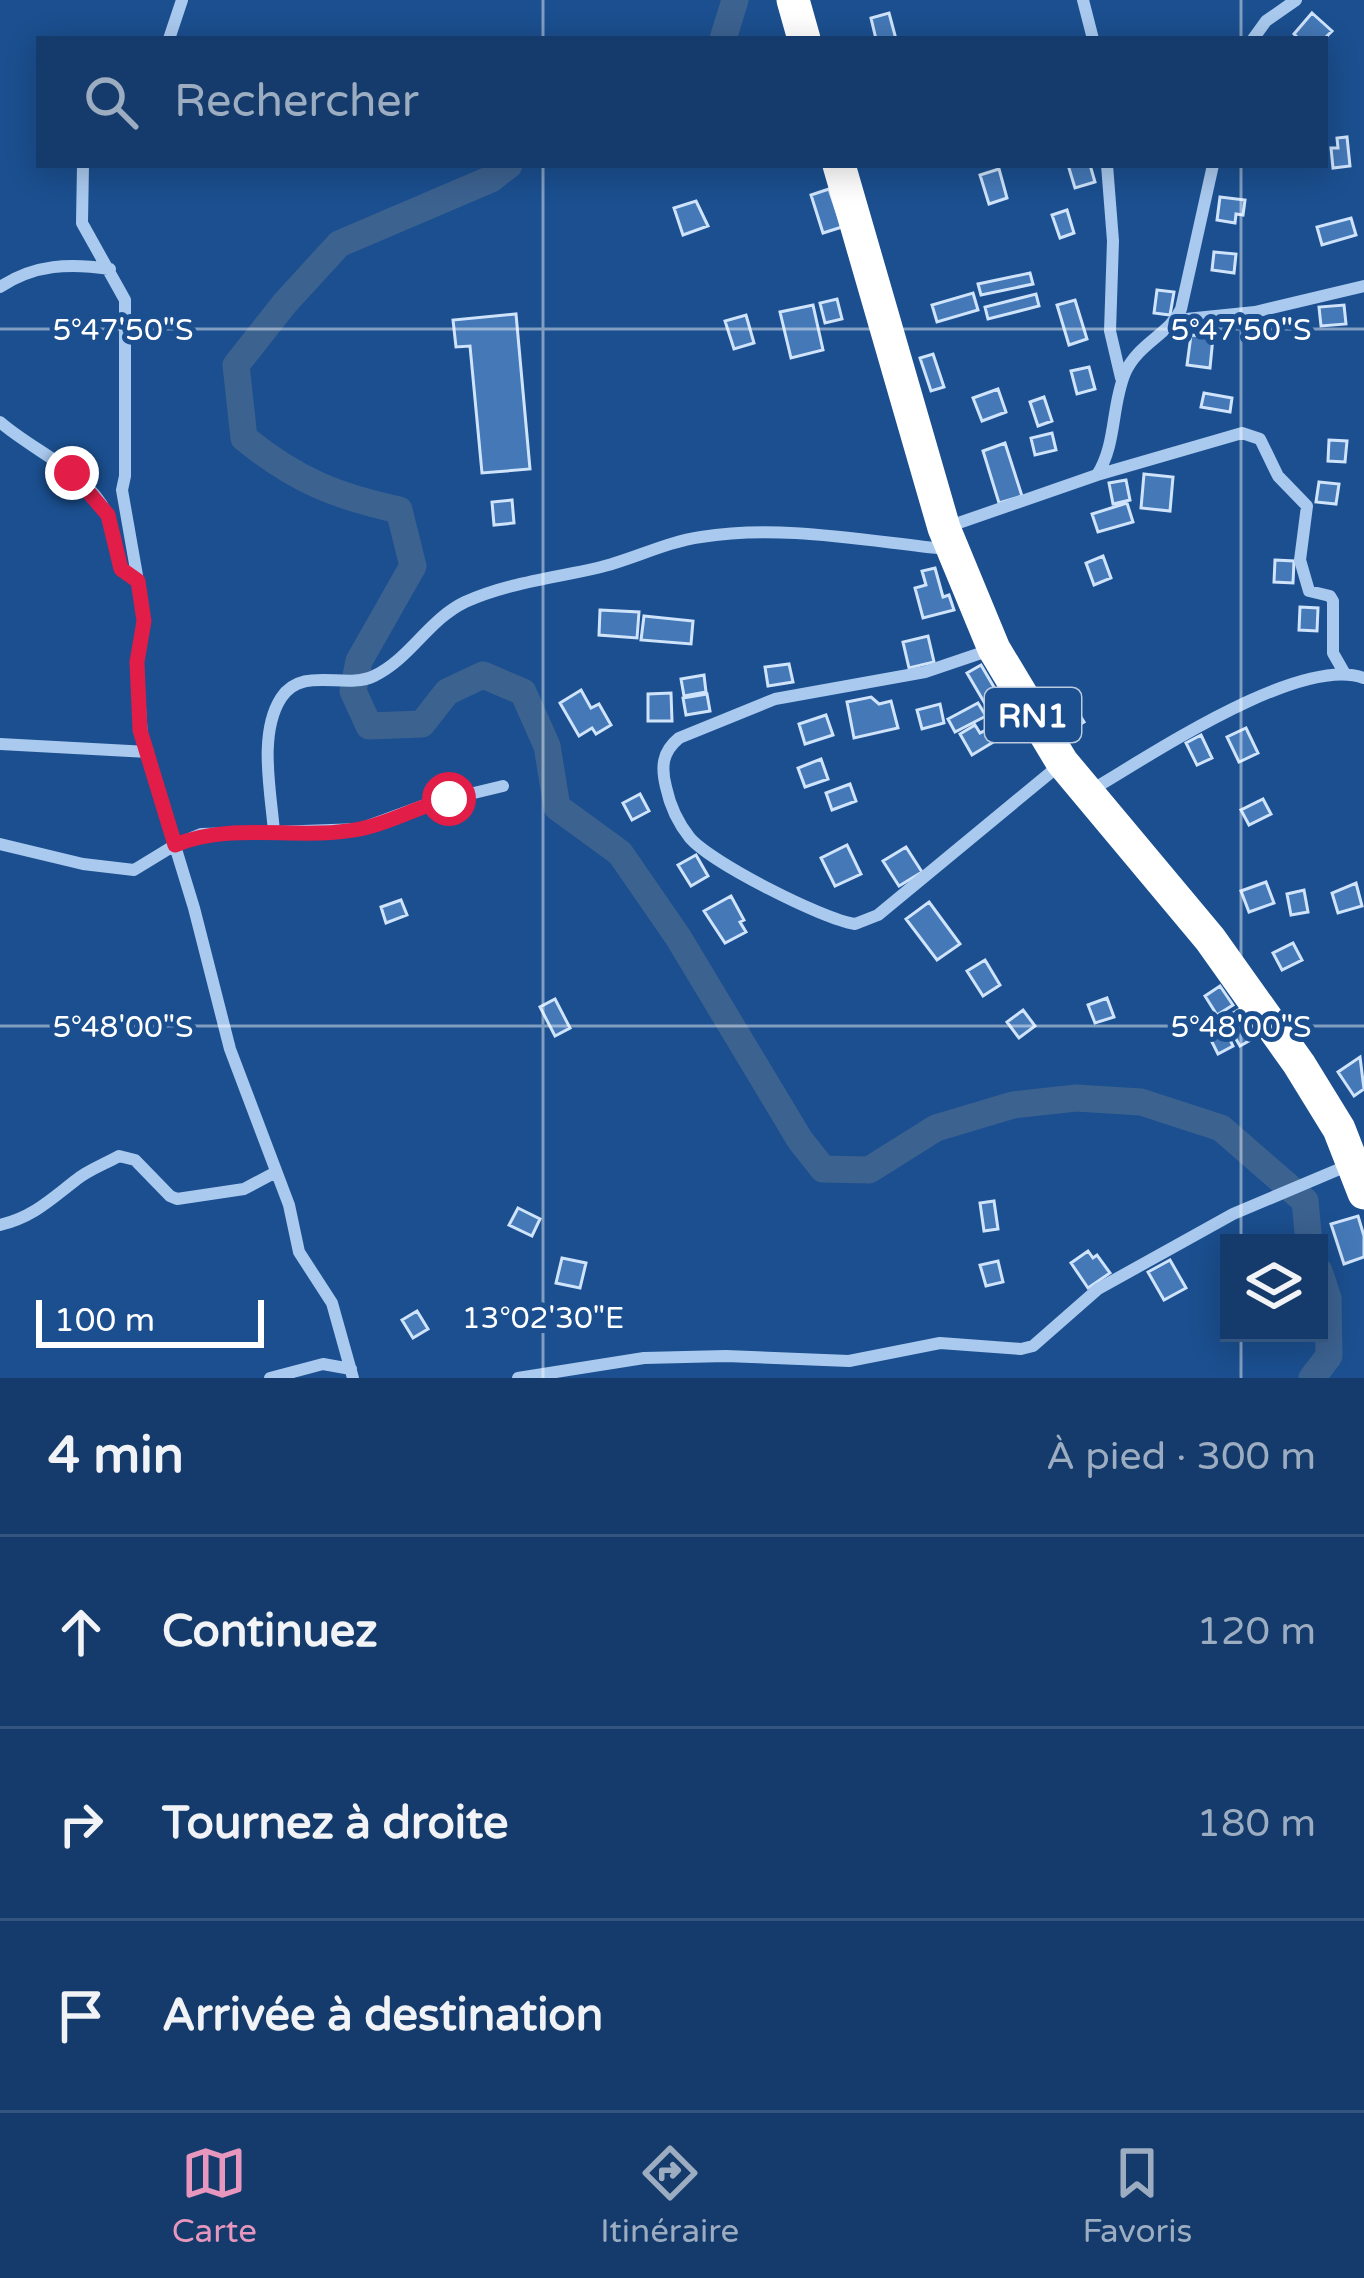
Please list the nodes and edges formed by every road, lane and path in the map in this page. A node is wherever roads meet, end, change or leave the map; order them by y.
1 (182, 0) edge
2 (793, 0) edge
3 (1083, 0) edge
4 (1296, 0) edge
5 (170, 36) edge
6 (803, 36) edge
7 (1092, 36) edge
8 (1255, 36) edge
9 (83, 168) edge
10 (840, 168) edge
11 (1107, 168) edge
12 (1212, 168) edge
13 (110, 268) junction
14 (1364, 286) edge
15 (0, 287) edge
16 (1176, 320) junction
17 (1122, 383) junction
18 (0, 422) edge
19 (1097, 476) junction
20 (948, 538) junction
21 (138, 581) junction
22 (994, 649) junction
23 (1345, 674) junction
24 (1364, 678) edge
25 (0, 745) edge
26 (148, 752) junction
27 (1062, 762) junction
28 (503, 786) dead end
29 (1087, 793) junction
30 (274, 832) junction
31 (0, 844) edge
32 (175, 845) junction
33 (276, 1172) junction
34 (1359, 1178) edge
35 (0, 1225) edge
36 (352, 1374) edge
37 (270, 1378) edge
38 (518, 1378) edge

1 - 5 street
2 - 6 highway
3 - 7 street
4 - 8 street
9 - 13 street
10 - 20 highway, RN1
11 - 17 street
12 - 16 street
13 - 15 street
13 - 21 street
14 - 16 street
16 - 17 street
17 - 19 street
18 - 21 street
19 - 20 street
19 - 23 street
20 - 22 highway, RN1
20 - 30 street
21 - 26 street
22 - 27 highway, RN1
22 - 27 street
23 - 24 street
23 - 29 street
25 - 26 street
26 - 32 street
27 - 29 highway, RN1
28 - 30 street
29 - 34 highway, RN1
30 - 32 street
31 - 32 street
32 - 33 street
33 - 35 street
33 - 36 street
34 - 38 street
36 - 37 street

